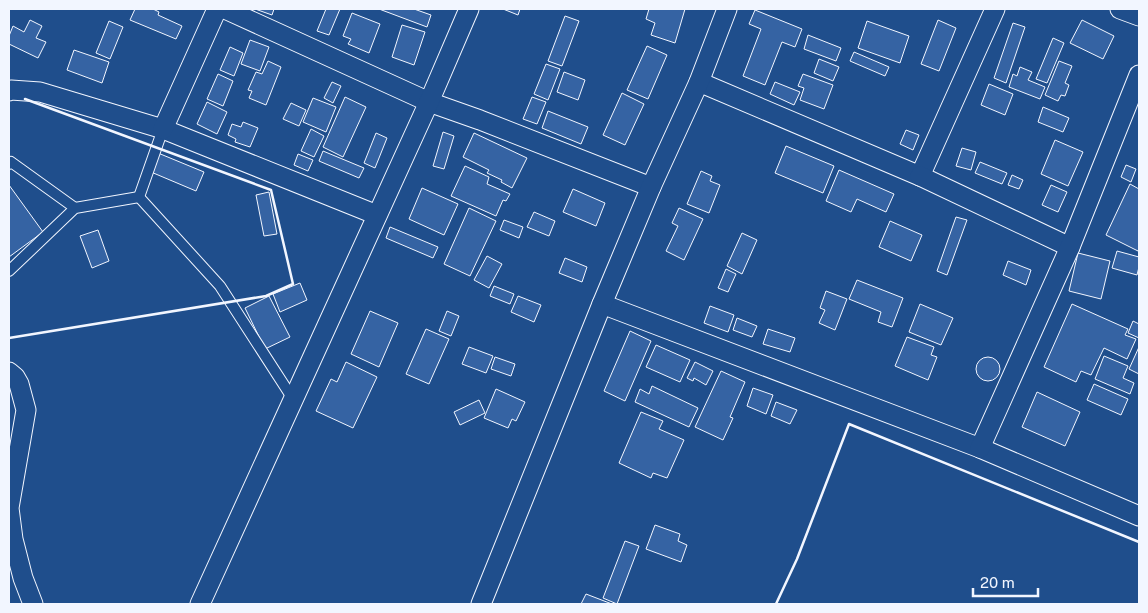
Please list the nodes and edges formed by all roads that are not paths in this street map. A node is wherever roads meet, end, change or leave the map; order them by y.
1 (217, 9) edge
2 (225, 9) edge
3 (469, 9) edge
4 (727, 9) edge
5 (995, 9) edge
6 (1120, 9) edge
7 (1139, 16) edge
8 (1139, 75) edge
9 (699, 82) junction
10 (9, 91) edge
11 (429, 102) junction
12 (163, 129) junction
13 (9, 164) edge
14 (920, 176) junction
15 (651, 187) junction
16 (139, 197) junction
17 (75, 208) junction
18 (377, 216) junction
19 (1070, 247) junction
20 (9, 271) edge
21 (602, 304) junction
22 (9, 372) edge
23 (293, 399) junction
24 (980, 448) junction
25 (1139, 516) edge
26 (33, 604) edge
27 (200, 604) edge
28 (481, 604) edge

1 - 12 street
2 - 11 street
3 - 11 street
4 - 9 street
5 - 14 street
6 - 7 street
8 - 19 street
9 - 14 street
9 - 15 street
10 - 12 street
11 - 15 street
11 - 18 street
12 - 16 lane
12 - 18 street
13 - 17 lane
14 - 19 street
15 - 21 street
16 - 17 lane
16 - 23 lane
17 - 20 lane
18 - 23 street
19 - 24 street
21 - 24 street
21 - 28 street
22 - 26 street
23 - 27 street
24 - 25 street

